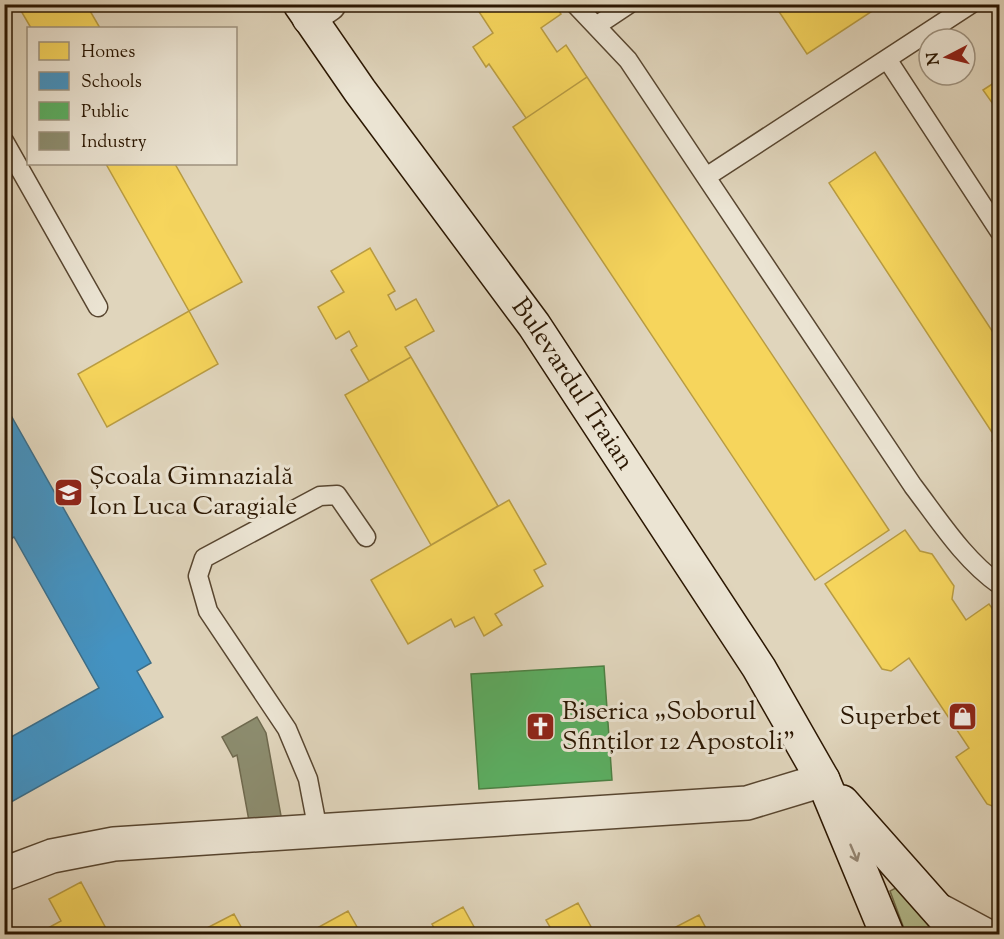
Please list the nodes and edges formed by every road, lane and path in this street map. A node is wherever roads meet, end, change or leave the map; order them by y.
1 (575, 4) edge
2 (629, 4) edge
3 (970, 4) edge
4 (313, 9) edge
5 (596, 26) junction
6 (887, 59) junction
7 (4, 141) edge
8 (706, 177) junction
9 (999, 232) edge
10 (98, 307) dead end
11 (366, 537) dead end
12 (999, 585) edge
13 (823, 780) junction
14 (318, 831) junction
15 (4, 874) edge
16 (923, 892) junction
17 (888, 934) edge
18 (959, 934) edge
19 (999, 934) edge

1 - 5 lane
2 - 5 lane
3 - 6 lane
4 - 13 street, Bulevardul Traian
5 - 8 lane
6 - 8 lane
6 - 9 lane
7 - 10 lane
8 - 12 lane
11 - 14 lane
13 - 14 street
13 - 16 street, Bulevardul Traian
13 -> 17 street, Bulevardul Traian
14 - 15 street
16 - 18 street, Bulevardul Traian
16 - 19 lane

